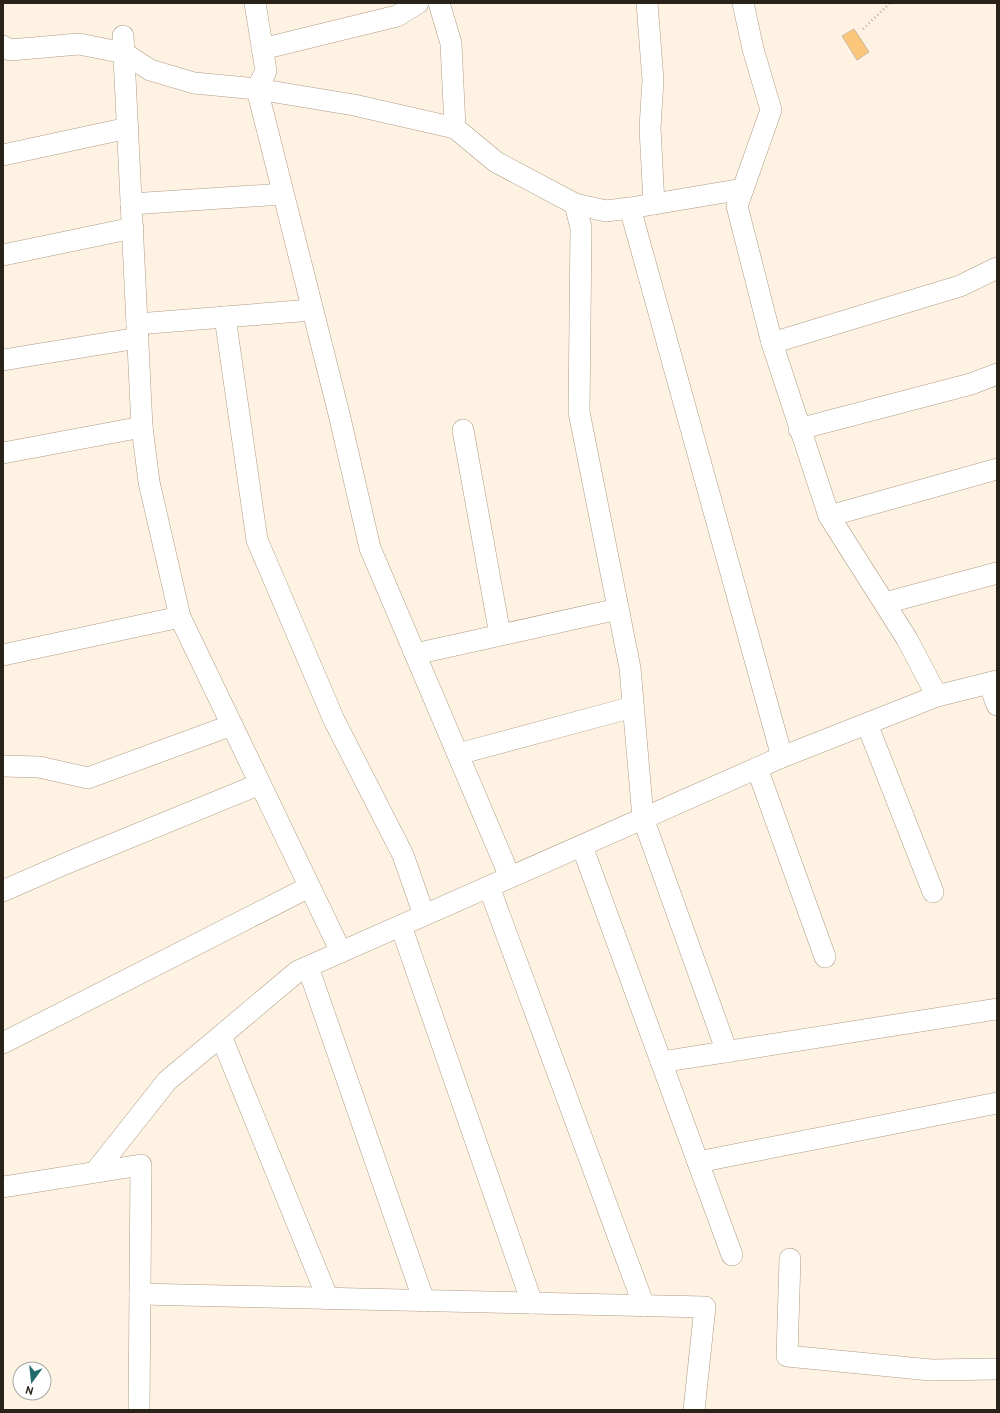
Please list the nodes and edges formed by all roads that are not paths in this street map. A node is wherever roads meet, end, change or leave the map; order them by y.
1 (256, 3) edge
2 (418, 3) edge
3 (439, 3) edge
4 (647, 3) edge
5 (743, 3) edge
6 (123, 44) junction
7 (3, 46) edge
8 (262, 49) junction
9 (256, 89) junction
10 (128, 128) junction
11 (455, 128) junction
12 (3, 155) edge
13 (743, 189) junction
14 (283, 194) junction
15 (131, 204) junction
16 (575, 204) junction
17 (654, 204) junction
18 (630, 208) junction
19 (133, 228) junction
20 (3, 255) edge
21 (997, 268) edge
22 (312, 310) junction
23 (225, 317) junction
24 (137, 331) junction
25 (772, 343) junction
26 (3, 360) edge
27 (997, 374) edge
28 (142, 427) junction
29 (799, 429) junction
30 (464, 430) dead end
31 (3, 453) edge
32 (997, 469) edge
33 (829, 516) junction
34 (997, 573) edge
35 (885, 603) junction
36 (618, 609) junction
37 (180, 617) junction
38 (500, 635) junction
39 (415, 654) junction
40 (3, 655) edge
41 (993, 682) edge
42 (936, 696) junction
43 (997, 705) edge
44 (633, 707) junction
45 (867, 724) junction
46 (232, 725) junction
47 (458, 754) junction
48 (782, 757) junction
49 (3, 766) edge
50 (757, 768) junction
51 (260, 784) junction
52 (643, 818) junction
53 (582, 846) junction
54 (510, 877) junction
55 (309, 887) junction
56 (489, 887) junction
57 (3, 891) edge
58 (933, 892) dead end
59 (424, 915) junction
60 (401, 926) junction
61 (341, 952) junction
62 (825, 957) dead end
63 (308, 967) junction
64 (997, 1009) edge
65 (221, 1036) junction
66 (3, 1043) edge
67 (727, 1052) junction
68 (661, 1062) junction
69 (997, 1103) edge
70 (698, 1162) junction
71 (94, 1172) junction
72 (3, 1187) edge
73 (732, 1255) dead end
74 (790, 1259) dead end
75 (140, 1294) junction
76 (328, 1299) junction
77 (424, 1301) junction
78 (532, 1303) junction
79 (644, 1306) junction
80 (997, 1369) edge
81 (139, 1410) edge
82 (694, 1410) edge

1 - 8 street
2 - 8 street
3 - 11 street
4 - 17 street
5 - 13 street
6 - 7 street
6 - 9 street
6 - 10 street
8 - 9 street
9 - 11 street
9 - 14 street
10 - 12 street
10 - 15 street
11 - 16 street
13 - 17 street
13 - 25 street
14 - 15 street
14 - 22 street
15 - 19 street
16 - 18 street
16 - 36 street
17 - 18 street
18 - 48 street
19 - 20 street
19 - 24 street
21 - 25 street
22 - 23 street
22 - 39 street
23 - 24 street
23 - 59 street
24 - 26 street
24 - 28 street
25 - 29 street
27 - 29 street
28 - 31 street
28 - 37 street
29 - 33 street
30 - 38 street
32 - 33 street
33 - 35 street
34 - 35 street
35 - 42 street
36 - 38 street
36 - 44 street
37 - 40 street
37 - 46 street
38 - 39 street
39 - 47 street
41 - 42 street
41 - 43 street
42 - 45 street
44 - 47 street
44 - 52 street
45 - 48 street
45 - 58 street
46 - 49 street
46 - 51 street
47 - 54 street
48 - 50 street
50 - 52 street
50 - 62 street
51 - 55 street
51 - 57 street
52 - 53 street
52 - 67 street
53 - 54 street
53 - 68 street
54 - 56 street
55 - 61 street
55 - 66 street
56 - 59 street
56 - 79 street
59 - 60 street
60 - 61 street
60 - 78 street
61 - 63 street
63 - 65 street
63 - 77 street
64 - 67 street
65 - 71 street
65 - 76 street
67 - 68 street
68 - 70 street
69 - 70 street
70 - 73 street
71 - 72 street
71 - 75 street
74 - 80 street
75 - 76 street
75 - 81 street
76 - 77 street
77 - 78 street
78 - 79 street
79 - 82 street

